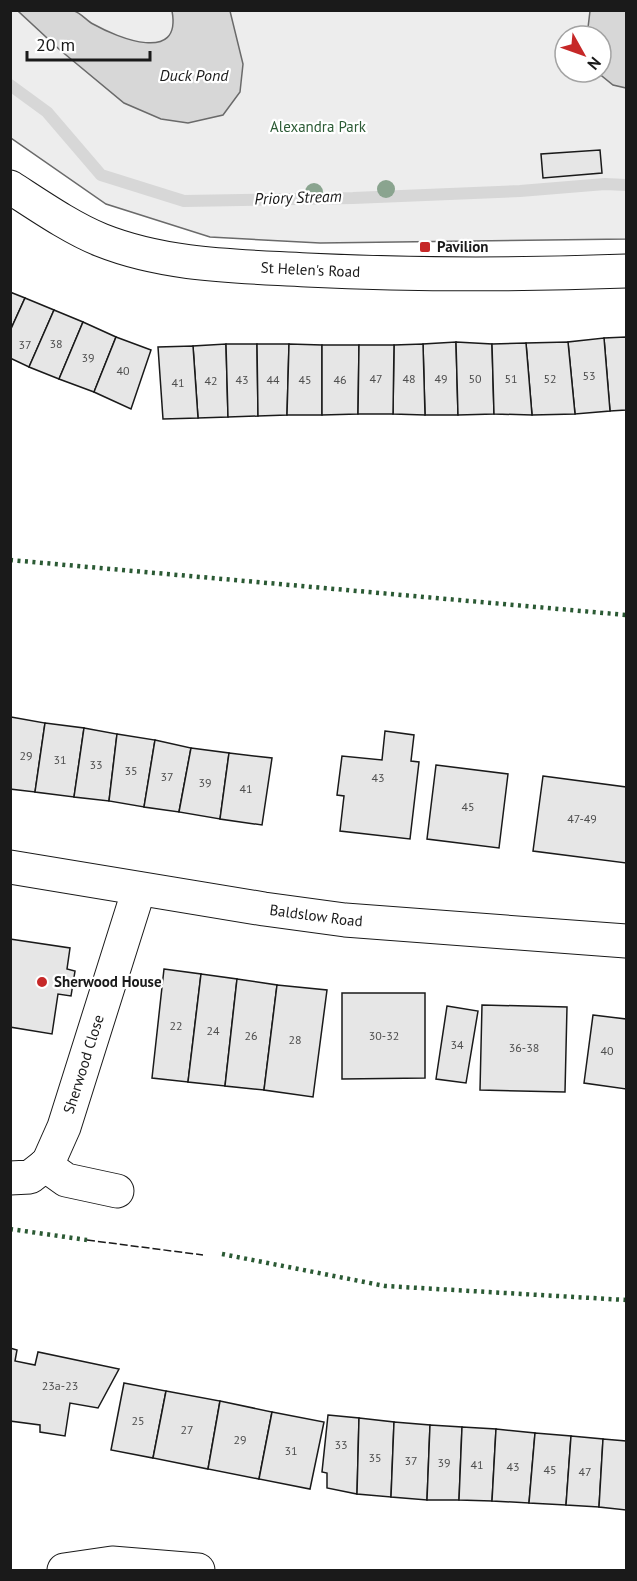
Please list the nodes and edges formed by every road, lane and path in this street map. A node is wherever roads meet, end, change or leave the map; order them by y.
1 (10, 187) edge
2 (627, 271) edge
3 (10, 867) edge
4 (139, 889) junction
5 (627, 941) edge
6 (45, 1166) junction
7 (10, 1178) edge
8 (117, 1191) dead end
9 (64, 1570) edge
10 (198, 1570) edge

1 - 2 street, St Helen's Road
3 - 4 street, Baldslow Road
4 - 5 street, Baldslow Road
4 - 6 street, Sherwood Close
6 - 7 street
6 - 8 street
9 - 10 street

